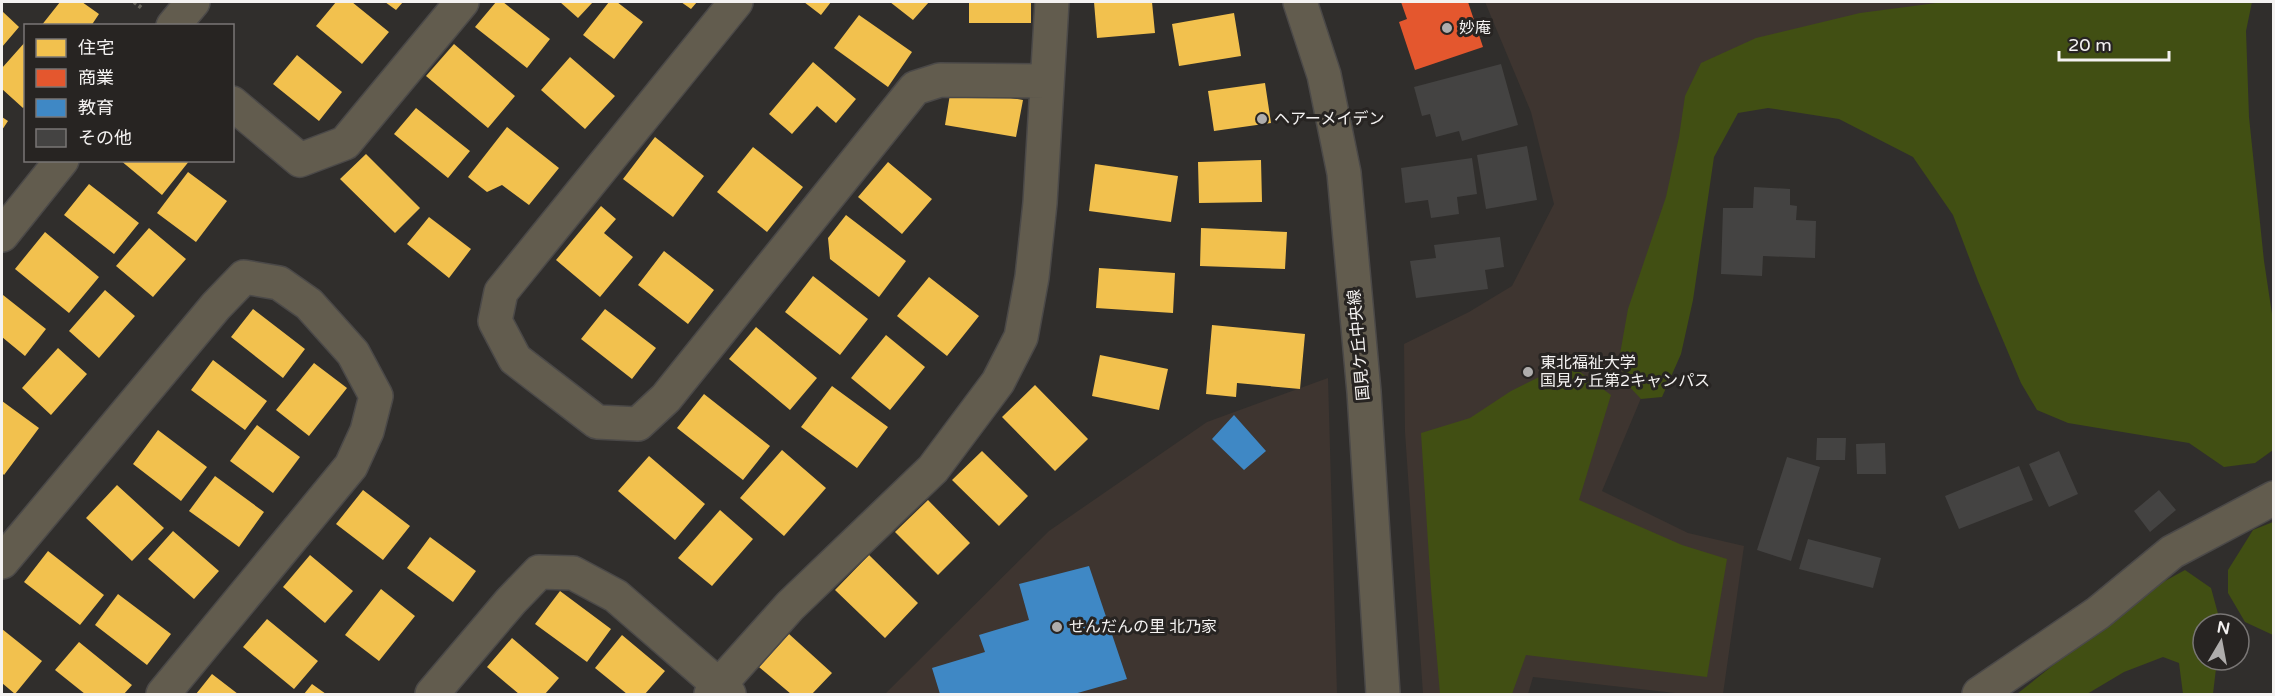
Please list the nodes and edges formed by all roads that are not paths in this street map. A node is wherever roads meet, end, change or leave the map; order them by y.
1 (193, 2) edge
2 (462, 2) edge
3 (736, 2) edge
4 (1052, 2) edge
5 (1300, 2) edge
6 (175, 24) edge
7 (1046, 81) junction
8 (234, 105) edge
9 (60, 162) edge
10 (2, 234) edge
11 (2274, 498) edge
12 (2, 562) edge
13 (720, 692) edge
14 (163, 694) edge
15 (432, 694) edge
16 (1383, 694) edge
17 (1979, 694) edge

1 - 6 street
2 - 8 street
3 - 7 street
4 - 7 street
5 - 16 street, 国見ケ丘中央線
7 - 13 street
9 - 10 street
11 - 17 street
12 - 14 street
13 - 15 street

